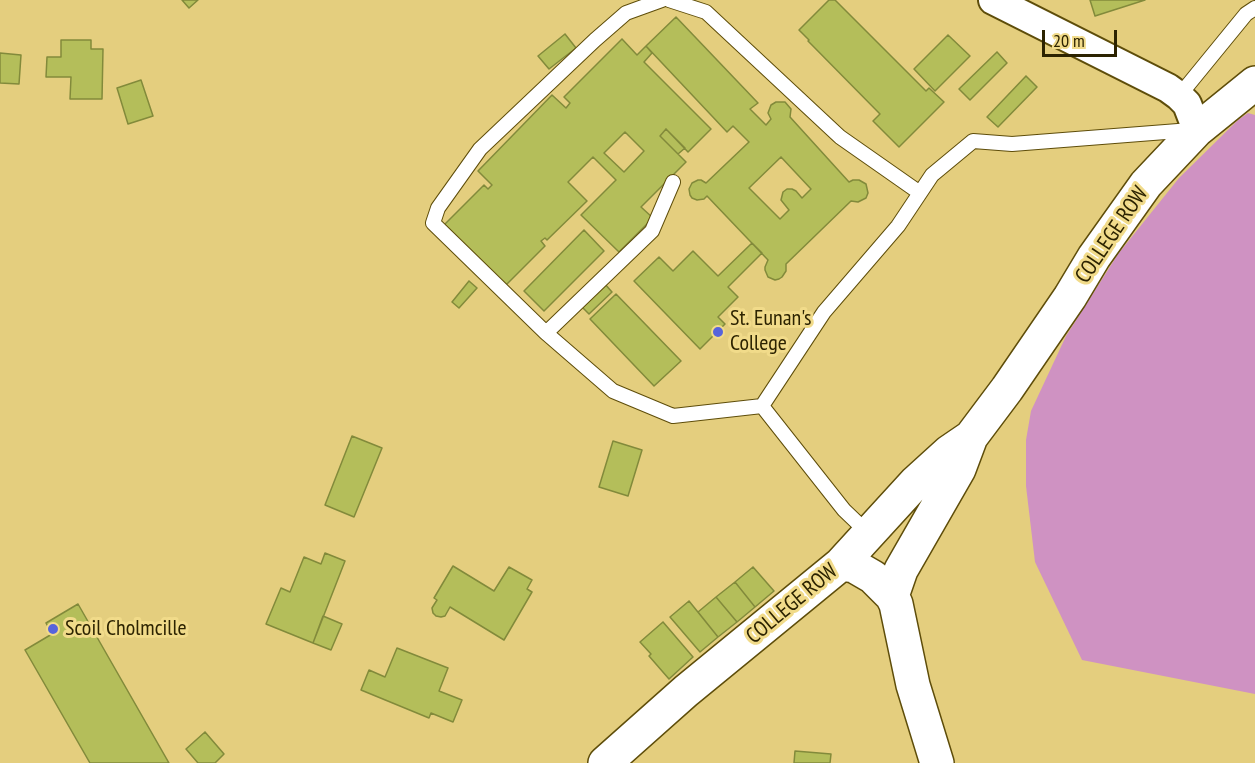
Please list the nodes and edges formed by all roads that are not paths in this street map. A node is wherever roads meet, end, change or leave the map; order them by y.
1 (662, 0) edge
2 (669, 0) edge
3 (993, 0) edge
4 (1255, 8) edge
5 (1252, 91) edge
6 (1179, 96) junction
7 (1197, 130) junction
8 (673, 182) dead end
9 (920, 193) junction
10 (546, 333) junction
11 (762, 406) junction
12 (971, 437) junction
13 (868, 533) junction
14 (841, 564) junction
15 (892, 596) junction
16 (605, 763) edge
17 (937, 763) edge

1 - 10 lane
2 - 9 lane
3 - 6 street
4 - 6 lane
5 - 7 street, COLLEGE ROW
6 - 7 street
7 - 9 lane
7 - 12 street, COLLEGE ROW
8 - 10 lane
9 - 11 lane
10 - 11 lane
11 - 13 lane
12 - 13 street, COLLEGE ROW
12 - 15 street, COLLEGE ROW
13 - 14 street, COLLEGE ROW
14 - 15 street
14 - 16 street, COLLEGE ROW
15 - 17 street

